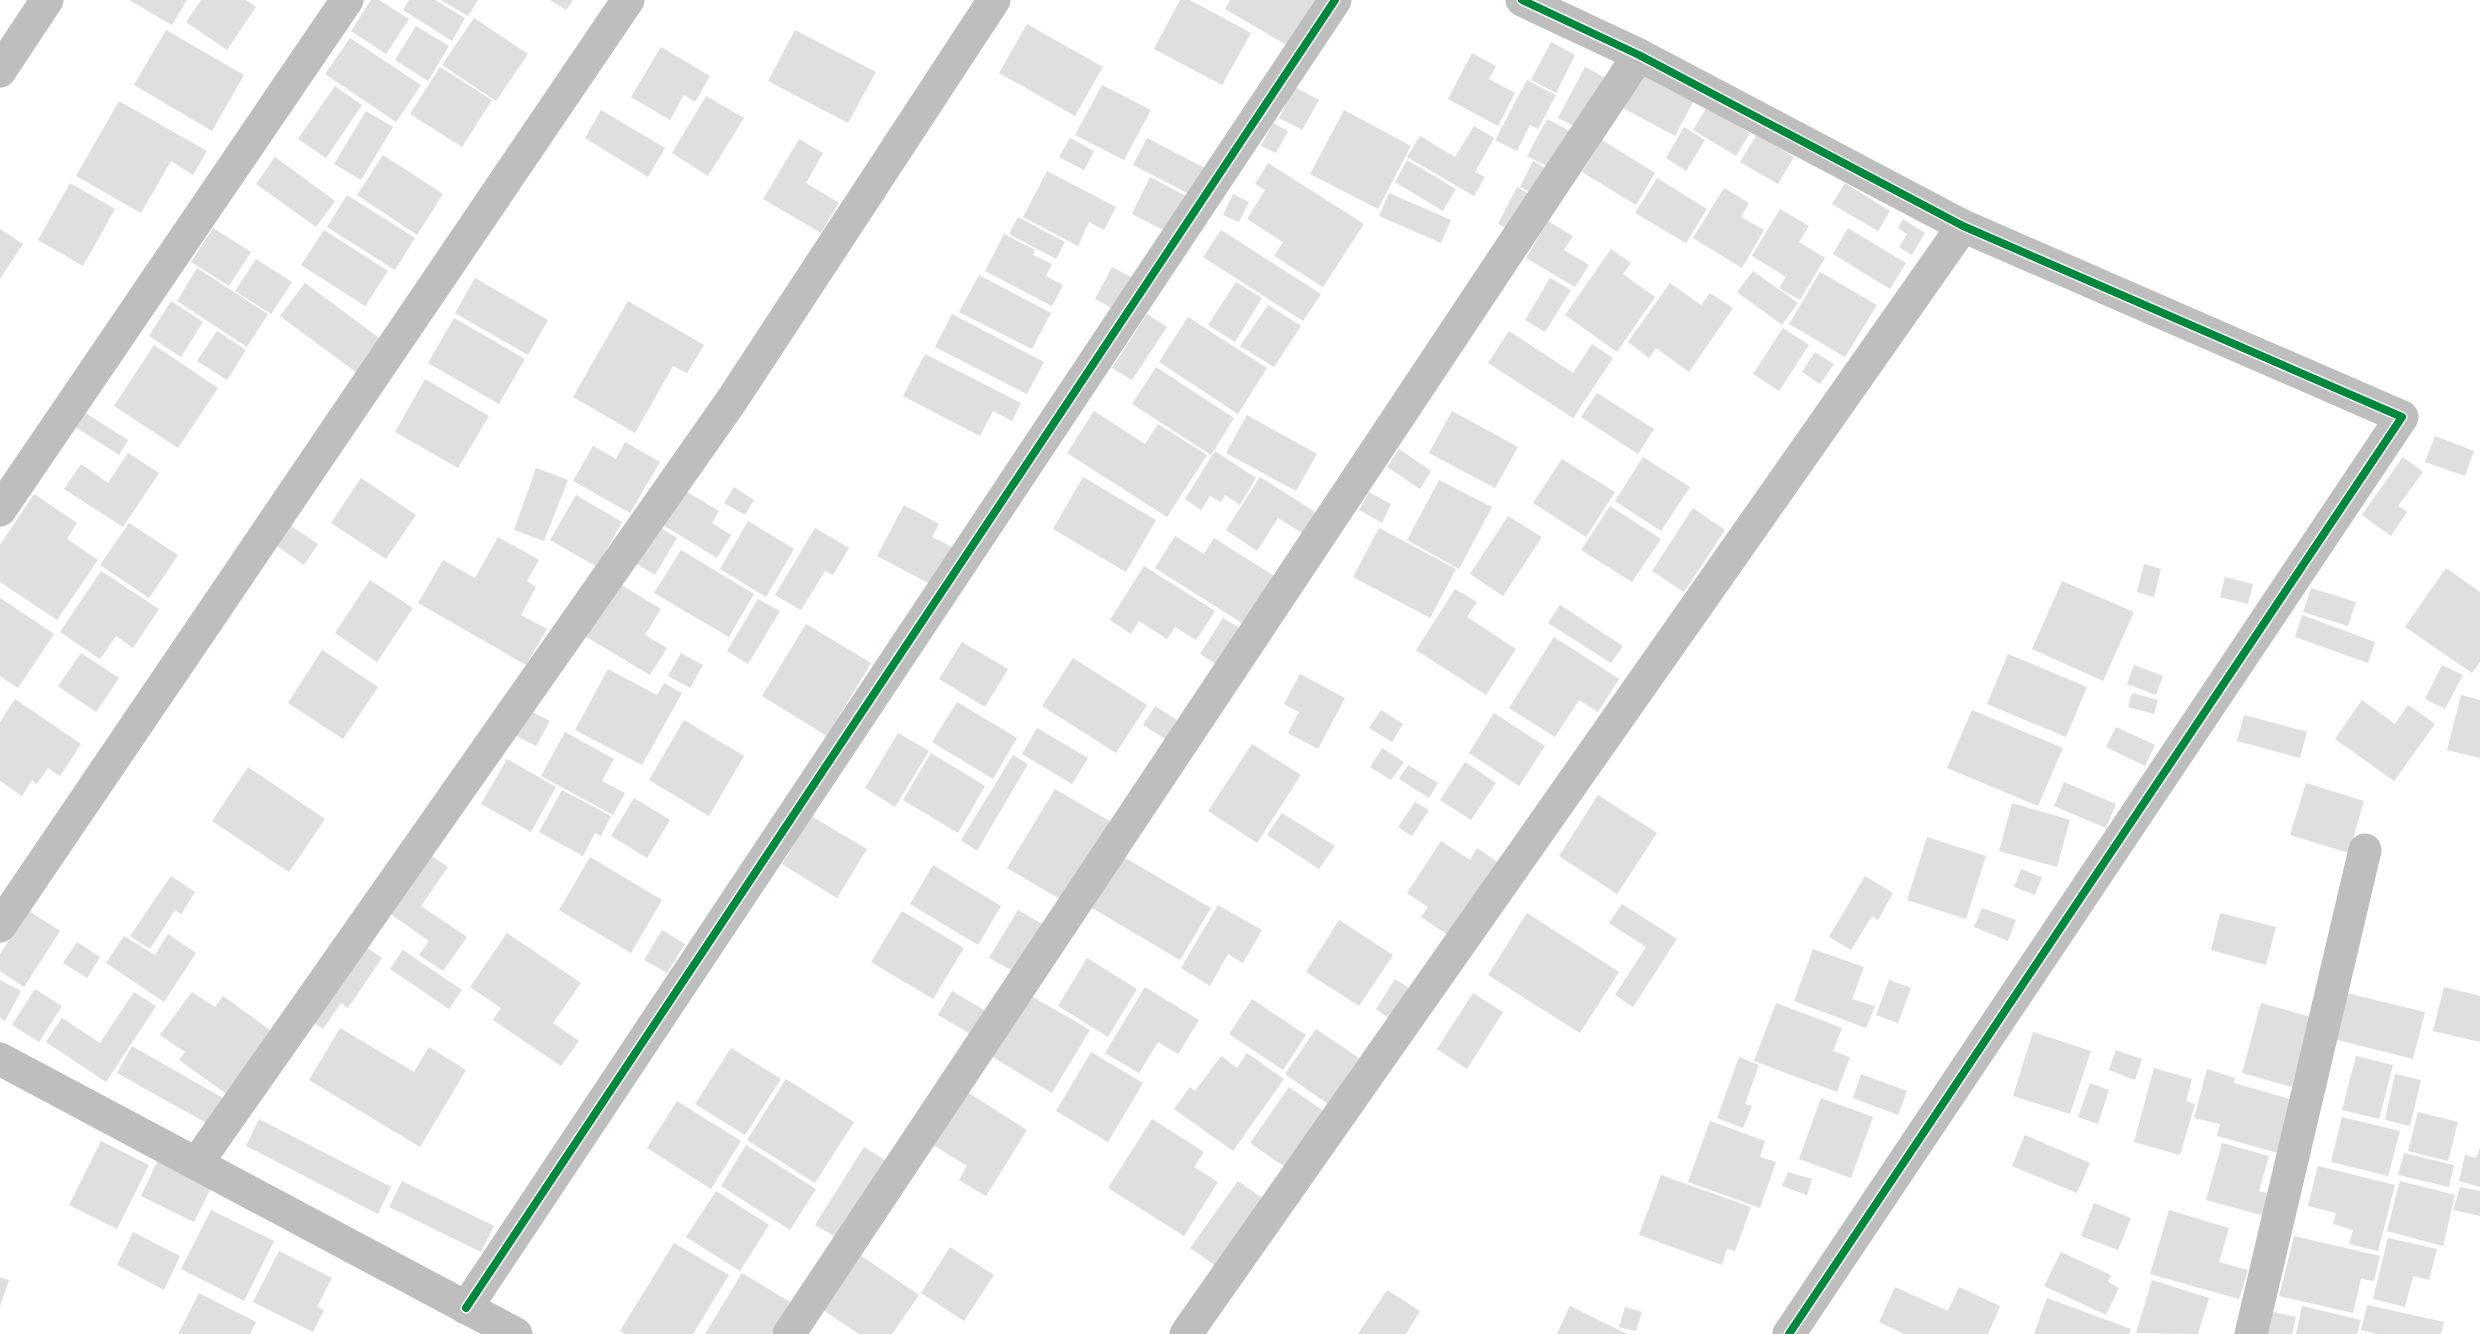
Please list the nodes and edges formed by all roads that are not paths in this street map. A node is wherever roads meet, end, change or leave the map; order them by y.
1 (47, 0) edge
2 (347, 0) edge
3 (628, 0) edge
4 (994, 0) edge
5 (1335, 0) edge
6 (1522, 0) edge
7 (1639, 55) junction
8 (0, 72) edge
9 (1964, 226) junction
10 (0, 510) edge
11 (2365, 850) dead end
12 (0, 926) edge
13 (0, 1059) edge
14 (197, 1163) junction
15 (466, 1308) junction
16 (516, 1334) edge
17 (789, 1334) edge
18 (1186, 1334) edge
19 (1789, 1334) edge
20 (2251, 1334) edge

1 - 8 street
2 - 10 street
3 - 12 street
4 - 14 street
5 - 15 street
6 - 7 street
7 - 9 street
7 - 17 street
9 - 18 street
9 - 19 street
11 - 20 street
13 - 14 street
14 - 15 street
15 - 16 street

